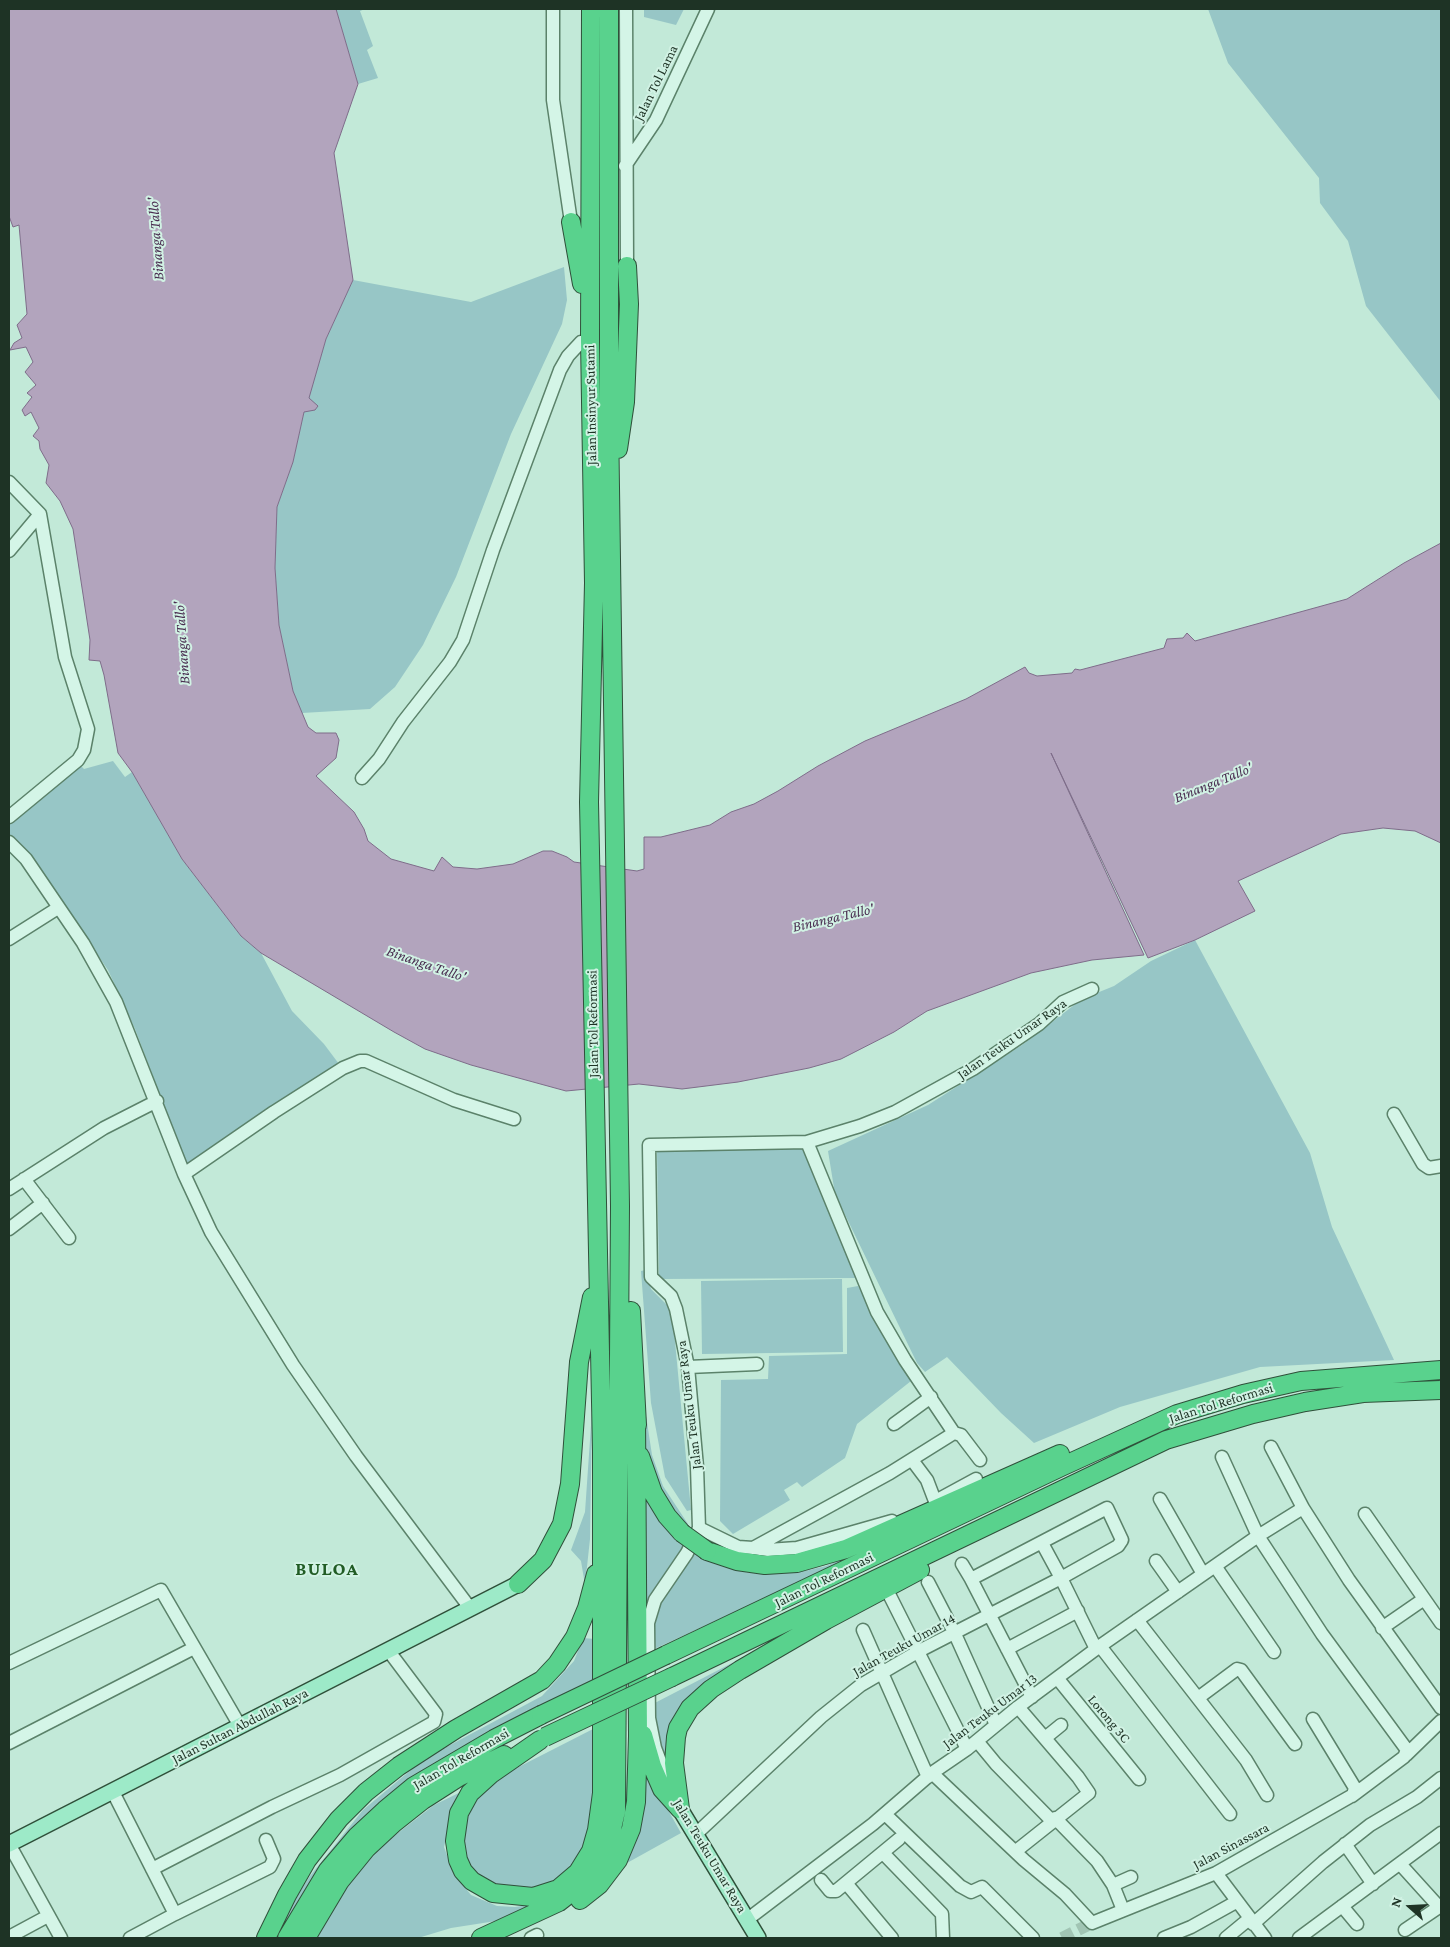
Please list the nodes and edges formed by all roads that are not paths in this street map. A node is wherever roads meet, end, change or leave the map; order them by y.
1 (553, 9) edge
2 (591, 9) edge
3 (609, 9) edge
4 (626, 9) edge
5 (708, 9) edge
6 (625, 166) junction
7 (570, 222) joint
8 (627, 266) joint
9 (590, 334) junction
10 (9, 482) edge
11 (610, 504) junction
12 (40, 514) junction
13 (11, 544) edge
14 (362, 778) dead end
15 (615, 799) joint
16 (589, 802) joint
17 (9, 817) edge
18 (9, 842) edge
19 (58, 908) junction
20 (9, 939) edge
21 (1092, 989) dead end
22 (157, 1101) junction
23 (1394, 1114) dead end
24 (514, 1119) dead end
25 (807, 1142) junction
26 (1441, 1166) edge
27 (184, 1174) junction
28 (24, 1179) junction
29 (9, 1189) edge
30 (42, 1203) junction
31 (620, 1206) junction
32 (9, 1228) edge
33 (69, 1238) dead end
34 (596, 1245) junction
35 (757, 1364) dead end
36 (688, 1367) junction
37 (1441, 1370) edge
38 (1441, 1390) edge
39 (931, 1397) junction
40 (636, 1414) junction
41 (1177, 1414) junction
42 (894, 1424) dead end
43 (954, 1432) junction
44 (1166, 1440) junction
45 (1271, 1448) dead end
46 (1222, 1458) dead end
47 (912, 1460) junction
48 (980, 1460) dead end
49 (976, 1479) dead end
50 (1160, 1499) dead end
51 (936, 1501) junction
52 (1303, 1508) junction
53 (1365, 1514) dead end
54 (690, 1531) junction
55 (1258, 1536) junction
56 (1042, 1543) junction
57 (753, 1548) junction
58 (602, 1552) junction
59 (1156, 1561) dead end
60 (962, 1564) dead end
61 (1215, 1566) junction
62 (1204, 1574) junction
63 (1061, 1578) junction
64 (971, 1579) junction
65 (928, 1582) dead end
66 (518, 1584) joint
67 (1178, 1592) junction
68 (889, 1594) dead end
69 (1424, 1599) junction
70 (470, 1608) junction
71 (1078, 1611) junction
72 (990, 1614) junction
73 (1137, 1620) junction
74 (1441, 1623) edge
75 (1382, 1628) junction
76 (863, 1630) dead end
77 (955, 1634) junction
78 (194, 1648) junction
79 (1098, 1648) junction
80 (1007, 1649) junction
81 (388, 1650) junction
82 (919, 1652) junction
83 (1274, 1652) dead end
84 (9, 1662) edge
85 (882, 1672) junction
86 (1058, 1678) junction
87 (637, 1683) junction
88 (1032, 1697) junction
89 (1198, 1698) junction
90 (1441, 1706) edge
91 (1018, 1708) junction
92 (1313, 1719) dead end
93 (1441, 1721) edge
94 (996, 1725) junction
95 (240, 1726) junction
96 (1061, 1726) dead end
97 (1046, 1738) junction
98 (543, 1739) junction
99 (9, 1743) edge
100 (1295, 1744) dead end
101 (972, 1745) junction
102 (1406, 1752) junction
103 (930, 1775) junction
104 (1441, 1778) edge
105 (1138, 1779) dead end
106 (113, 1792) junction
107 (1267, 1795) dead end
108 (1352, 1796) junction
109 (680, 1809) junction
110 (885, 1814) junction
111 (1230, 1814) dead end
112 (1054, 1819) junction
113 (696, 1834) junction
114 (1440, 1836) edge
115 (899, 1839) dead end
116 (266, 1840) dead end
117 (9, 1844) edge
118 (1345, 1844) junction
119 (1016, 1851) junction
120 (883, 1853) junction
121 (1401, 1864) junction
122 (152, 1869) junction
123 (1216, 1873) junction
124 (1131, 1877) dead end
125 (820, 1880) dead end
126 (846, 1883) junction
127 (1373, 1884) junction
128 (1113, 1885) junction
129 (1236, 1902) junction
130 (1342, 1906) junction
131 (1124, 1910) junction
132 (175, 1914) junction
133 (48, 1916) junction
134 (748, 1919) junction
135 (1251, 1922) junction
136 (1357, 1924) dead end
137 (1405, 1930) dead end
138 (9, 1937) edge
139 (61, 1938) edge
140 (130, 1938) edge
141 (266, 1938) edge
142 (287, 1938) edge
143 (306, 1938) edge
144 (481, 1938) edge
145 (510, 1938) edge
146 (758, 1938) edge
147 (892, 1938) edge
148 (943, 1938) edge
149 (1033, 1938) edge
150 (1164, 1938) edge
151 (1226, 1938) edge
152 (1265, 1938) edge
153 (1299, 1938) edge

1 - 7 street
2 - 9 highway, Jalan Insinyur Sutami
3 - 11 highway, Jalan Insinyur Sutami
4 - 6 street
5 - 6 street, Jalan Tol Lama
6 - 8 street
7 - 9 highway
8 - 11 highway
9 - 14 street
9 - 16 highway, Jalan Insinyur Sutami
10 - 12 street
11 - 15 highway, Jalan Insinyur Sutami
12 - 13 street
12 - 17 street
15 - 31 highway, Jalan Tol Reformasi
16 - 34 highway, Jalan Tol Reformasi
18 - 19 street
19 - 20 street
19 - 22 street
21 - 25 street, Jalan Teuku Umar Raya
22 - 27 street
22 - 28 street
23 - 26 street
24 - 27 street
25 - 36 street, Jalan Teuku Umar Raya
25 - 39 street
27 - 70 street
28 - 29 street
28 - 30 street
30 - 32 street
30 - 33 street
31 - 40 highway
31 - 144 highway
34 - 58 highway
34 - 66 highway
35 - 36 street
36 - 54 street, Jalan Teuku Umar Raya
37 - 41 highway, Jalan Tol Reformasi
38 - 44 highway, Jalan Tol Reformasi
39 - 42 street
39 - 43 street
40 - 54 highway
40 - 87 highway
41 - 54 highway, bridge
41 - 142 highway, Jalan Tol Reformasi, bridge
43 - 47 street
43 - 48 street
44 - 98 highway, Jalan Tol Reformasi, bridge
44 - 109 highway
45 - 52 street
46 - 55 street
47 - 51 street
47 - 57 street
49 - 51 street
50 - 62 street
51 - 57 street
52 - 55 street, Jalan Teuku Umar 13
52 - 75 street
53 - 69 street
54 - 57 street
54 - 109 street, Jalan Teuku Umar Raya
55 - 61 street, Jalan Teuku Umar 13
55 - 102 street
56 - 63 street
56 - 63 street, Jalan Teuku Umar 14
56 - 64 street
58 - 98 highway
58 - 141 highway
59 - 67 street
60 - 64 street
61 - 62 street, Jalan Teuku Umar 13
61 - 83 street
62 - 67 street, Jalan Teuku Umar 13
63 - 71 street
63 - 72 street, Jalan Teuku Umar 14
64 - 72 street
65 - 77 street
66 - 70 main road, Jalan Sultan Abdullah Raya
67 - 73 street, Jalan Teuku Umar 13
68 - 82 street
69 - 74 street
69 - 75 street
70 - 81 main road, Jalan Sultan Abdullah Raya
71 - 79 street
71 - 80 street
72 - 77 street, Jalan Teuku Umar 14
72 - 80 street
73 - 79 street, Jalan Teuku Umar 13
73 - 89 street
75 - 90 street
76 - 85 street
77 - 82 street, Jalan Teuku Umar 14
77 - 94 street
78 - 84 street
78 - 95 street
78 - 99 street
79 - 86 street, Jalan Teuku Umar 13
79 - 111 street
80 - 88 street
81 - 95 main road, Jalan Sultan Abdullah Raya
81 - 122 street
82 - 85 street, Jalan Teuku Umar 14
82 - 101 street
85 - 103 street
85 - 113 street, Jalan Teuku Umar 14
86 - 88 street, Jalan Teuku Umar 13
86 - 105 street, Lorong 3C
87 - 109 highway
87 - 145 highway
88 - 91 street, Jalan Teuku Umar 13
89 - 100 street
89 - 107 street
91 - 94 street, Jalan Teuku Umar 13
91 - 97 street
92 - 108 street
93 - 102 street, Jalan Sinassara
94 - 101 street, Jalan Teuku Umar 13
95 - 106 main road, Jalan Sultan Abdullah Raya
96 - 97 street
97 - 112 street
98 - 143 highway, Jalan Tol Reformasi
101 - 103 street, Jalan Teuku Umar 13
101 - 112 street
102 - 108 street, Jalan Sinassara
103 - 110 street, Jalan Teuku Umar 13
103 - 119 street
104 - 118 street
106 - 117 main road, Jalan Sultan Abdullah Raya
106 - 122 street
108 - 123 street, Jalan Sinassara
109 - 113 main road, Jalan Teuku Umar Raya
110 - 134 street, Jalan Teuku Umar 13
110 - 149 street
112 - 119 street
112 - 128 street
113 - 134 main road, Jalan Teuku Umar Raya
114 - 121 street
115 - 120 street
116 - 132 street
117 - 133 street
118 - 127 street
118 - 135 street
119 - 131 street, Jalan Sinassara
120 - 126 street
120 - 148 street
121 - 127 street
121 - 137 street
122 - 132 street
123 - 129 street
123 - 131 street, Jalan Sinassara
124 - 128 street
125 - 126 street
126 - 147 street
127 - 130 street
128 - 131 street
129 - 135 street
129 - 150 street
130 - 136 street
130 - 153 street
132 - 140 street
133 - 138 street
133 - 139 street
134 - 146 main road, Jalan Teuku Umar Raya
135 - 151 street
135 - 152 street

